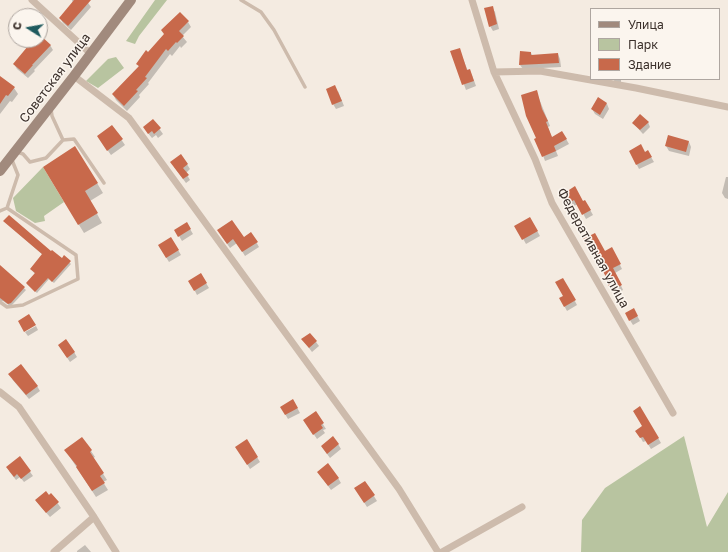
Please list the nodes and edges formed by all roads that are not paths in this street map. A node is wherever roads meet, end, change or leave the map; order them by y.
1 (32, 0) edge
2 (131, 0) edge
3 (241, 0) edge
4 (472, 0) edge
5 (90, 53) junction
6 (494, 72) junction
7 (74, 76) junction
8 (590, 80) edge
9 (591, 80) edge
10 (305, 87) dead end
11 (51, 106) junction
12 (728, 108) edge
13 (63, 140) junction
14 (13, 155) junction
15 (0, 171) edge
16 (104, 183) dead end
17 (7, 208) junction
18 (0, 211) edge
19 (0, 302) edge
20 (0, 392) edge
21 (672, 413) dead end
22 (522, 508) dead end
23 (94, 517) junction
24 (54, 552) edge
25 (116, 552) edge
26 (438, 552) edge
27 (442, 552) edge

1 - 5 street
2 - 5 street, Советская улица
3 - 10 lane
4 - 6 street, Федеративная улица
5 - 7 street, Советская улица
6 - 8 street
6 - 21 street, Федеративная улица
7 - 11 street, Советская улица
7 - 26 street
9 - 12 street
11 - 13 lane
11 - 14 street, Советская улица
13 - 14 lane
13 - 16 lane
14 - 15 street, Советская улица
14 - 17 lane
17 - 18 lane
17 - 19 lane
20 - 23 street
22 - 27 street
23 - 24 street
23 - 25 street

